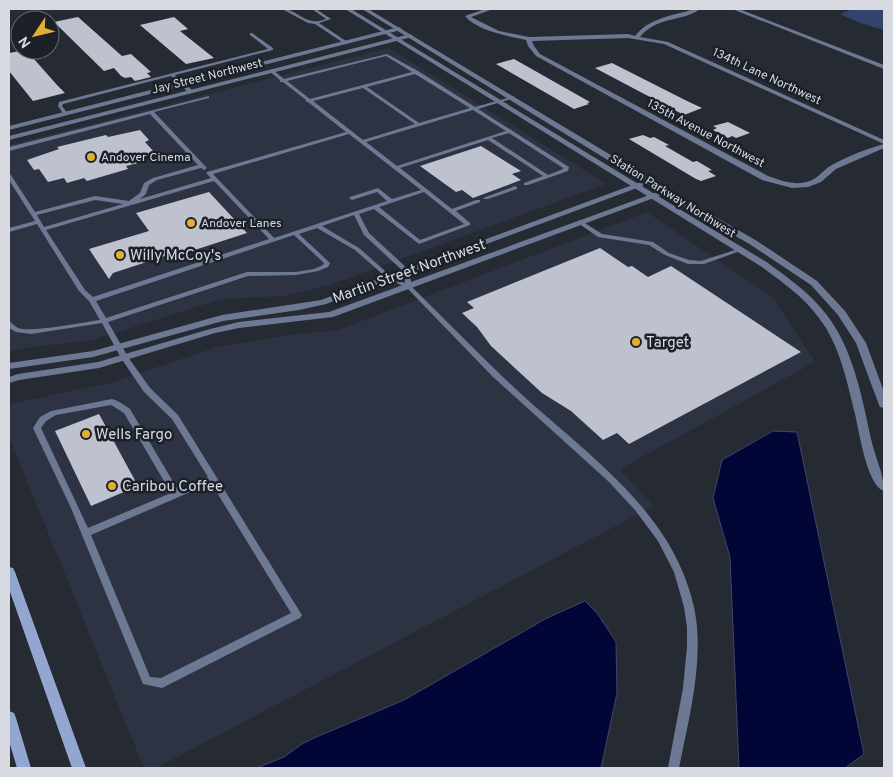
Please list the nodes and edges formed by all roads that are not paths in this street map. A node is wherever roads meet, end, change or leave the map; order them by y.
1 (284, 9) edge
2 (314, 9) edge
3 (348, 9) edge
4 (366, 9) edge
5 (490, 9) edge
6 (698, 9) edge
7 (735, 9) edge
8 (316, 23) junction
9 (400, 29) junction
10 (387, 33) junction
11 (251, 34) dead end
12 (410, 36) junction
13 (638, 37) junction
14 (396, 39) junction
15 (530, 39) junction
16 (347, 43) junction
17 (884, 67) edge
18 (271, 71) junction
19 (416, 72) junction
20 (172, 74) junction
21 (282, 80) junction
22 (183, 84) junction
23 (363, 86) junction
24 (191, 92) junction
25 (512, 97) junction
26 (197, 100) junction
27 (308, 101) junction
28 (499, 101) junction
29 (473, 109) junction
30 (151, 112) junction
31 (66, 114) junction
32 (9, 116) edge
33 (419, 125) junction
34 (12, 127) edge
35 (510, 131) junction
36 (351, 132) junction
37 (22, 135) junction
38 (9, 138) edge
39 (488, 138) junction
40 (364, 141) junction
41 (884, 144) edge
42 (9, 149) edge
43 (202, 166) junction
44 (396, 168) junction
45 (209, 173) junction
46 (9, 176) edge
47 (546, 176) junction
48 (215, 179) junction
49 (649, 182) junction
50 (526, 184) dead end
51 (637, 186) junction
52 (514, 188) dead end
53 (425, 190) junction
54 (666, 192) junction
55 (653, 196) junction
56 (352, 198) dead end
57 (486, 198) dead end
58 (391, 201) junction
59 (478, 201) dead end
60 (130, 203) junction
61 (375, 207) junction
62 (451, 210) junction
63 (356, 213) junction
64 (33, 214) junction
65 (38, 222) junction
66 (580, 222) junction
67 (318, 226) junction
68 (42, 229) junction
69 (9, 230) edge
70 (295, 233) junction
71 (274, 240) junction
72 (754, 243) junction
73 (740, 250) junction
74 (407, 271) junction
75 (390, 278) junction
76 (408, 287) junction
77 (92, 300) junction
78 (104, 322) junction
79 (9, 323) edge
80 (119, 348) junction
81 (125, 358) junction
82 (9, 366) edge
83 (9, 380) edge
84 (884, 405) edge
85 (212, 479) junction
86 (884, 487) edge
87 (176, 494) junction
88 (86, 534) junction
89 (9, 572) edge
90 (9, 718) edge
91 (24, 768) edge
92 (79, 768) edge
93 (674, 768) edge

1 - 8 lane
2 - 8 lane
3 - 10 street, Station Parkway Northwest
4 - 9 street, Station Parkway Northwest
5 - 15 street
6 - 13 street
7 - 17 street
8 - 16 lane
9 - 10 street, Jay Street Northwest
9 - 12 street, Station Parkway Northwest
10 - 14 street, Station Parkway Northwest
10 - 16 street, Jay Street Northwest
11 - 20 lane
12 - 14 street, Jay Street Northwest
12 - 25 street, Station Parkway Northwest
13 - 15 street, 134th Lane Northwest
13 - 41 street, 134th Lane Northwest
14 - 18 street, Jay Street Northwest
14 - 28 street, Station Parkway Northwest
15 - 41 street, 135th Avenue Northwest
16 - 22 street, Jay Street Northwest
18 - 21 lane
18 - 24 street, Jay Street Northwest
19 - 21 lane
19 - 23 lane
19 - 29 lane
20 - 22 lane
20 - 31 lane
21 - 27 lane
22 - 24 lane
22 - 31 street, Jay Street Northwest
23 - 27 lane
23 - 33 lane
24 - 26 lane
24 - 26 lane
24 - 37 street, Jay Street Northwest
25 - 28 lane
25 - 49 street, Station Parkway Northwest
26 - 30 lane
27 - 36 lane
28 - 29 lane
28 - 51 street, Station Parkway Northwest
29 - 33 lane
29 - 35 lane
30 - 42 lane
30 - 43 lane
31 - 34 street, Jay Street Northwest
32 - 34 street
33 - 40 lane
34 - 37 street
35 - 39 lane
35 - 47 lane
36 - 40 lane
36 - 45 lane
37 - 38 street, Jay Street Northwest
39 - 44 lane
39 - 47 lane
40 - 44 lane
43 - 45 lane
43 - 60 lane
44 - 53 lane
45 - 48 lane
46 - 64 lane
47 - 50 lane
48 - 60 lane
48 - 71 lane
49 - 51 street, Martin Street Northwest
49 - 54 street, Station Parkway Northwest
51 - 55 street, Station Parkway Northwest
51 - 74 street, Martin Street Northwest
52 - 57 lane
53 - 58 lane
53 - 62 lane
54 - 55 street, Martin Street Northwest
54 - 72 street, Station Parkway Northwest
55 - 66 street, Martin Street Northwest
55 - 73 street, Station Parkway Northwest
56 - 58 lane
58 - 61 lane
59 - 62 lane
60 - 64 lane
60 - 68 lane
61 - 62 lane
61 - 63 lane
63 - 67 lane
63 - 74 lane
64 - 65 lane
65 - 68 lane
65 - 69 lane
66 - 73 lane
66 - 76 street, Martin Street Northwest
67 - 70 lane
67 - 75 lane
68 - 77 lane
70 - 71 lane
70 - 78 lane
71 - 77 lane
72 - 73 street
72 - 84 street, Station Parkway Northwest
73 - 86 street, Station Parkway Northwest
74 - 75 street, Martin Street Northwest
74 - 76 lane
75 - 76 lane
75 - 80 street, Martin Street Northwest
76 - 81 street, Martin Street Northwest
76 - 93 lane
77 - 78 lane
78 - 79 lane
78 - 80 lane
80 - 81 lane
80 - 82 street, Martin Street Northwest
81 - 83 street, Martin Street Northwest
81 - 85 lane
85 - 87 lane
85 - 88 lane
87 - 88 lane
87 - 88 lane
89 - 92 main road
90 - 91 main road

